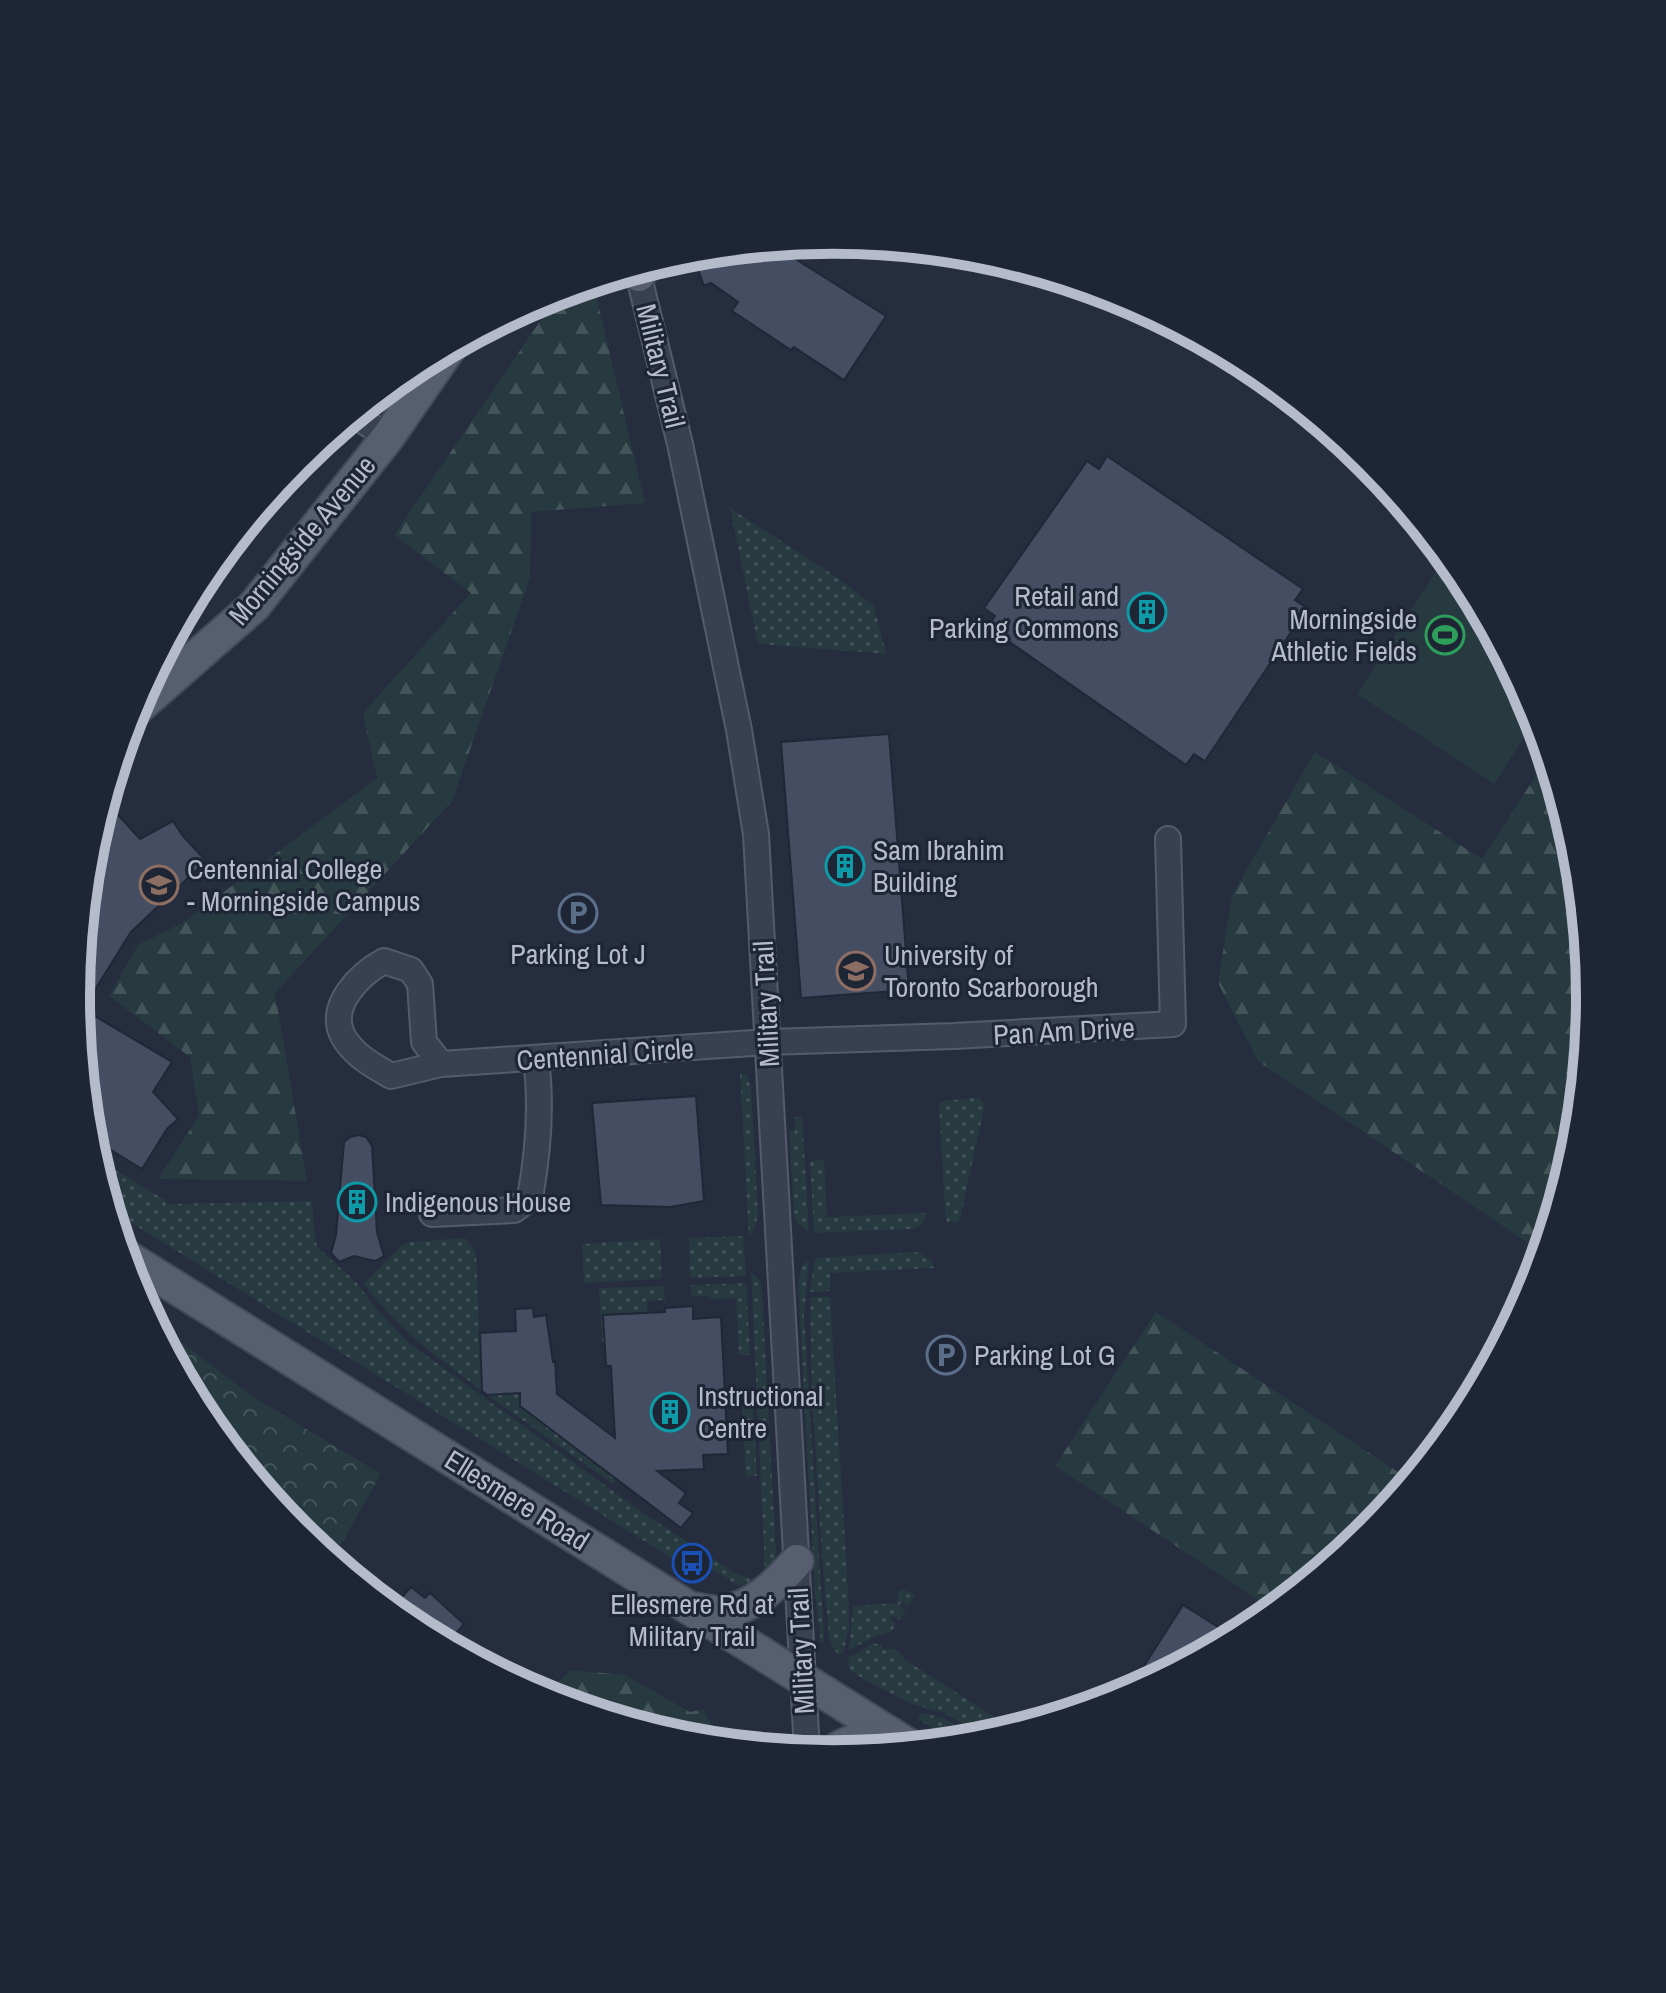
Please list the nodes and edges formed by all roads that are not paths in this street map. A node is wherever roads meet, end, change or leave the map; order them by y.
1 (639, 280) edge
2 (434, 370) edge
3 (364, 421) edge
4 (388, 437) junction
5 (156, 692) edge
6 (1168, 839) dead end
7 (769, 1042) junction
8 (536, 1060) junction
9 (441, 1064) junction
10 (432, 1214) dead end
11 (141, 1266) edge
12 (797, 1561) junction
13 (689, 1608) junction
14 (802, 1680) junction
15 (896, 1737) edge
16 (806, 1739) edge

1 - 7 street, Military Trail
2 - 4 main road, Morningside Avenue
3 - 4 street
4 - 5 main road, Morningside Avenue
6 - 7 street, Pan Am Drive
7 - 8 street, Centennial Circle
7 - 12 street, Military Trail
8 - 9 street, Centennial Circle
8 - 10 street
9 - 9 street, Centennial Circle
11 - 13 main road, Ellesmere Road
12 - 13 main road
12 - 14 street, Military Trail
13 - 14 main road, Ellesmere Road
14 - 15 main road, Ellesmere Road
14 - 16 street, Military Trail

